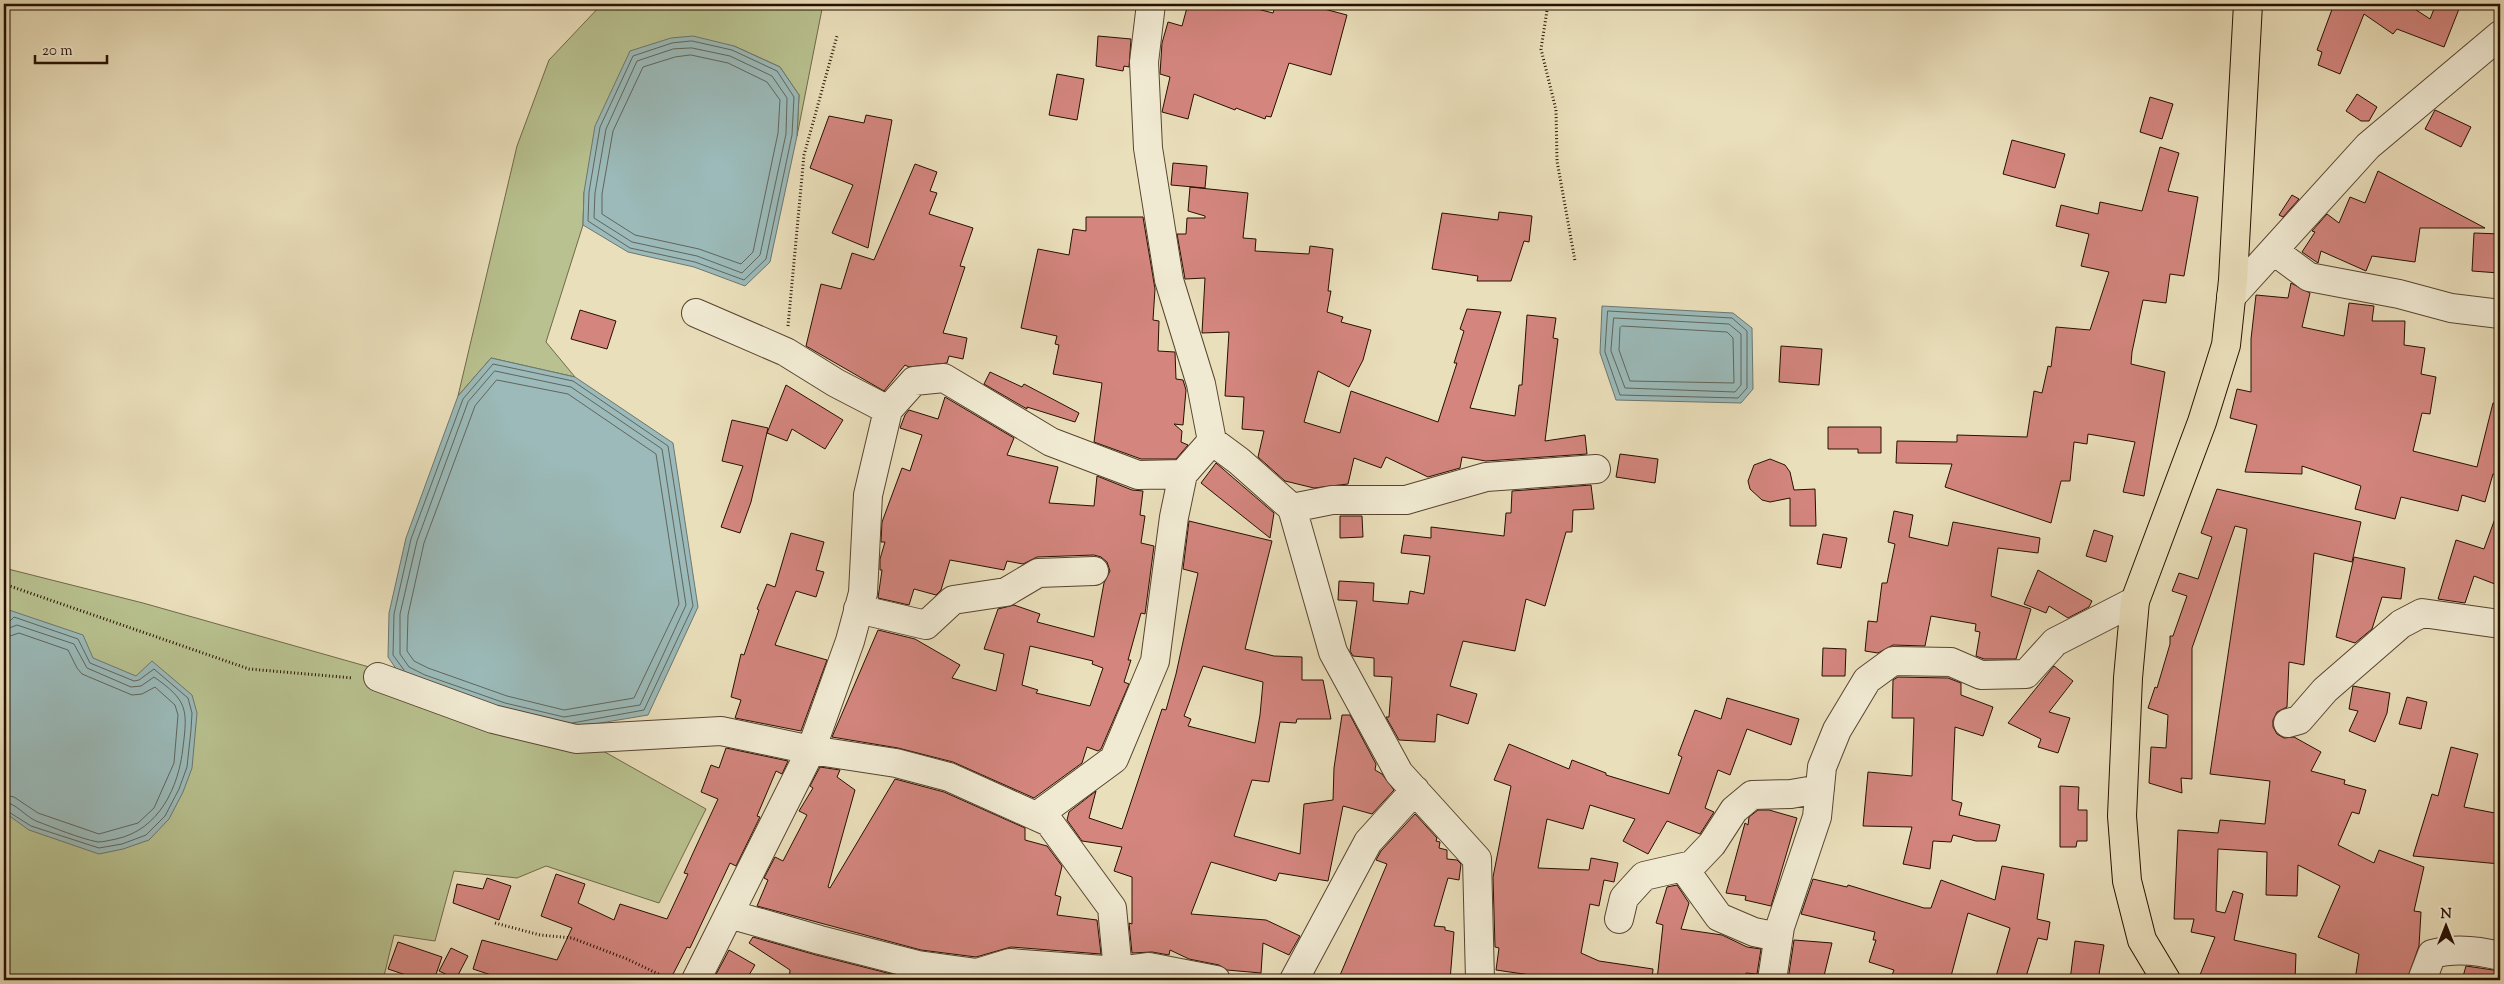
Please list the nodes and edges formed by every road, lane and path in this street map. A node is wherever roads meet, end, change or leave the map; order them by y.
1 (1151, 4) edge
2 (1548, 4) edge
3 (2248, 4) edge
4 (2500, 35) edge
5 (837, 36) dead end
6 (2274, 251) junction
7 (1575, 261) dead end
8 (2231, 298) junction
9 (696, 314) dead end
10 (2500, 314) edge
11 (786, 352) junction
12 (888, 410) junction
13 (1212, 441) junction
14 (1596, 469) dead end
15 (1184, 474) junction
16 (1292, 508) junction
17 (1094, 571) dead end
18 (4, 584) edge
19 (2135, 601) junction
20 (858, 609) junction
21 (2500, 624) edge
22 (378, 677) joint
23 (2288, 723) dead end
24 (811, 750) junction
25 (1820, 789) junction
26 (1415, 790) junction
27 (1038, 815) junction
28 (1683, 867) junction
29 (729, 914) junction
30 (1619, 919) dead end
31 (496, 923) dead end
32 (1778, 937) junction
33 (2500, 956) edge
34 (1118, 971) junction
35 (1068, 974) edge
36 (672, 980) edge
37 (696, 980) edge
38 (1216, 980) edge
39 (1294, 980) edge
40 (1480, 980) edge
41 (1772, 980) edge
42 (2166, 980) edge
43 (2422, 980) edge

1 - 13 street
2 - 7 path
3 - 8 main road
4 - 6 street
5 - 11 path
6 - 8 street
6 - 10 street
8 - 19 main road
9 - 11 street
11 - 12 street
12 - 15 street
12 - 20 street
13 - 15 street
13 - 16 street
14 - 16 street
15 - 27 street
16 - 26 street
17 - 20 street
18 - 22 path
19 - 25 street
19 - 42 main road
20 - 24 street
21 - 23 street
22 - 24 street
24 - 27 street
24 - 29 street
25 - 28 street
25 - 32 street
26 - 39 street
26 - 40 street
27 - 34 street
28 - 30 street
28 - 32 street
29 - 35 street
29 - 37 street
31 - 36 path
32 - 41 street
33 - 43 street
34 - 35 street
34 - 38 street

